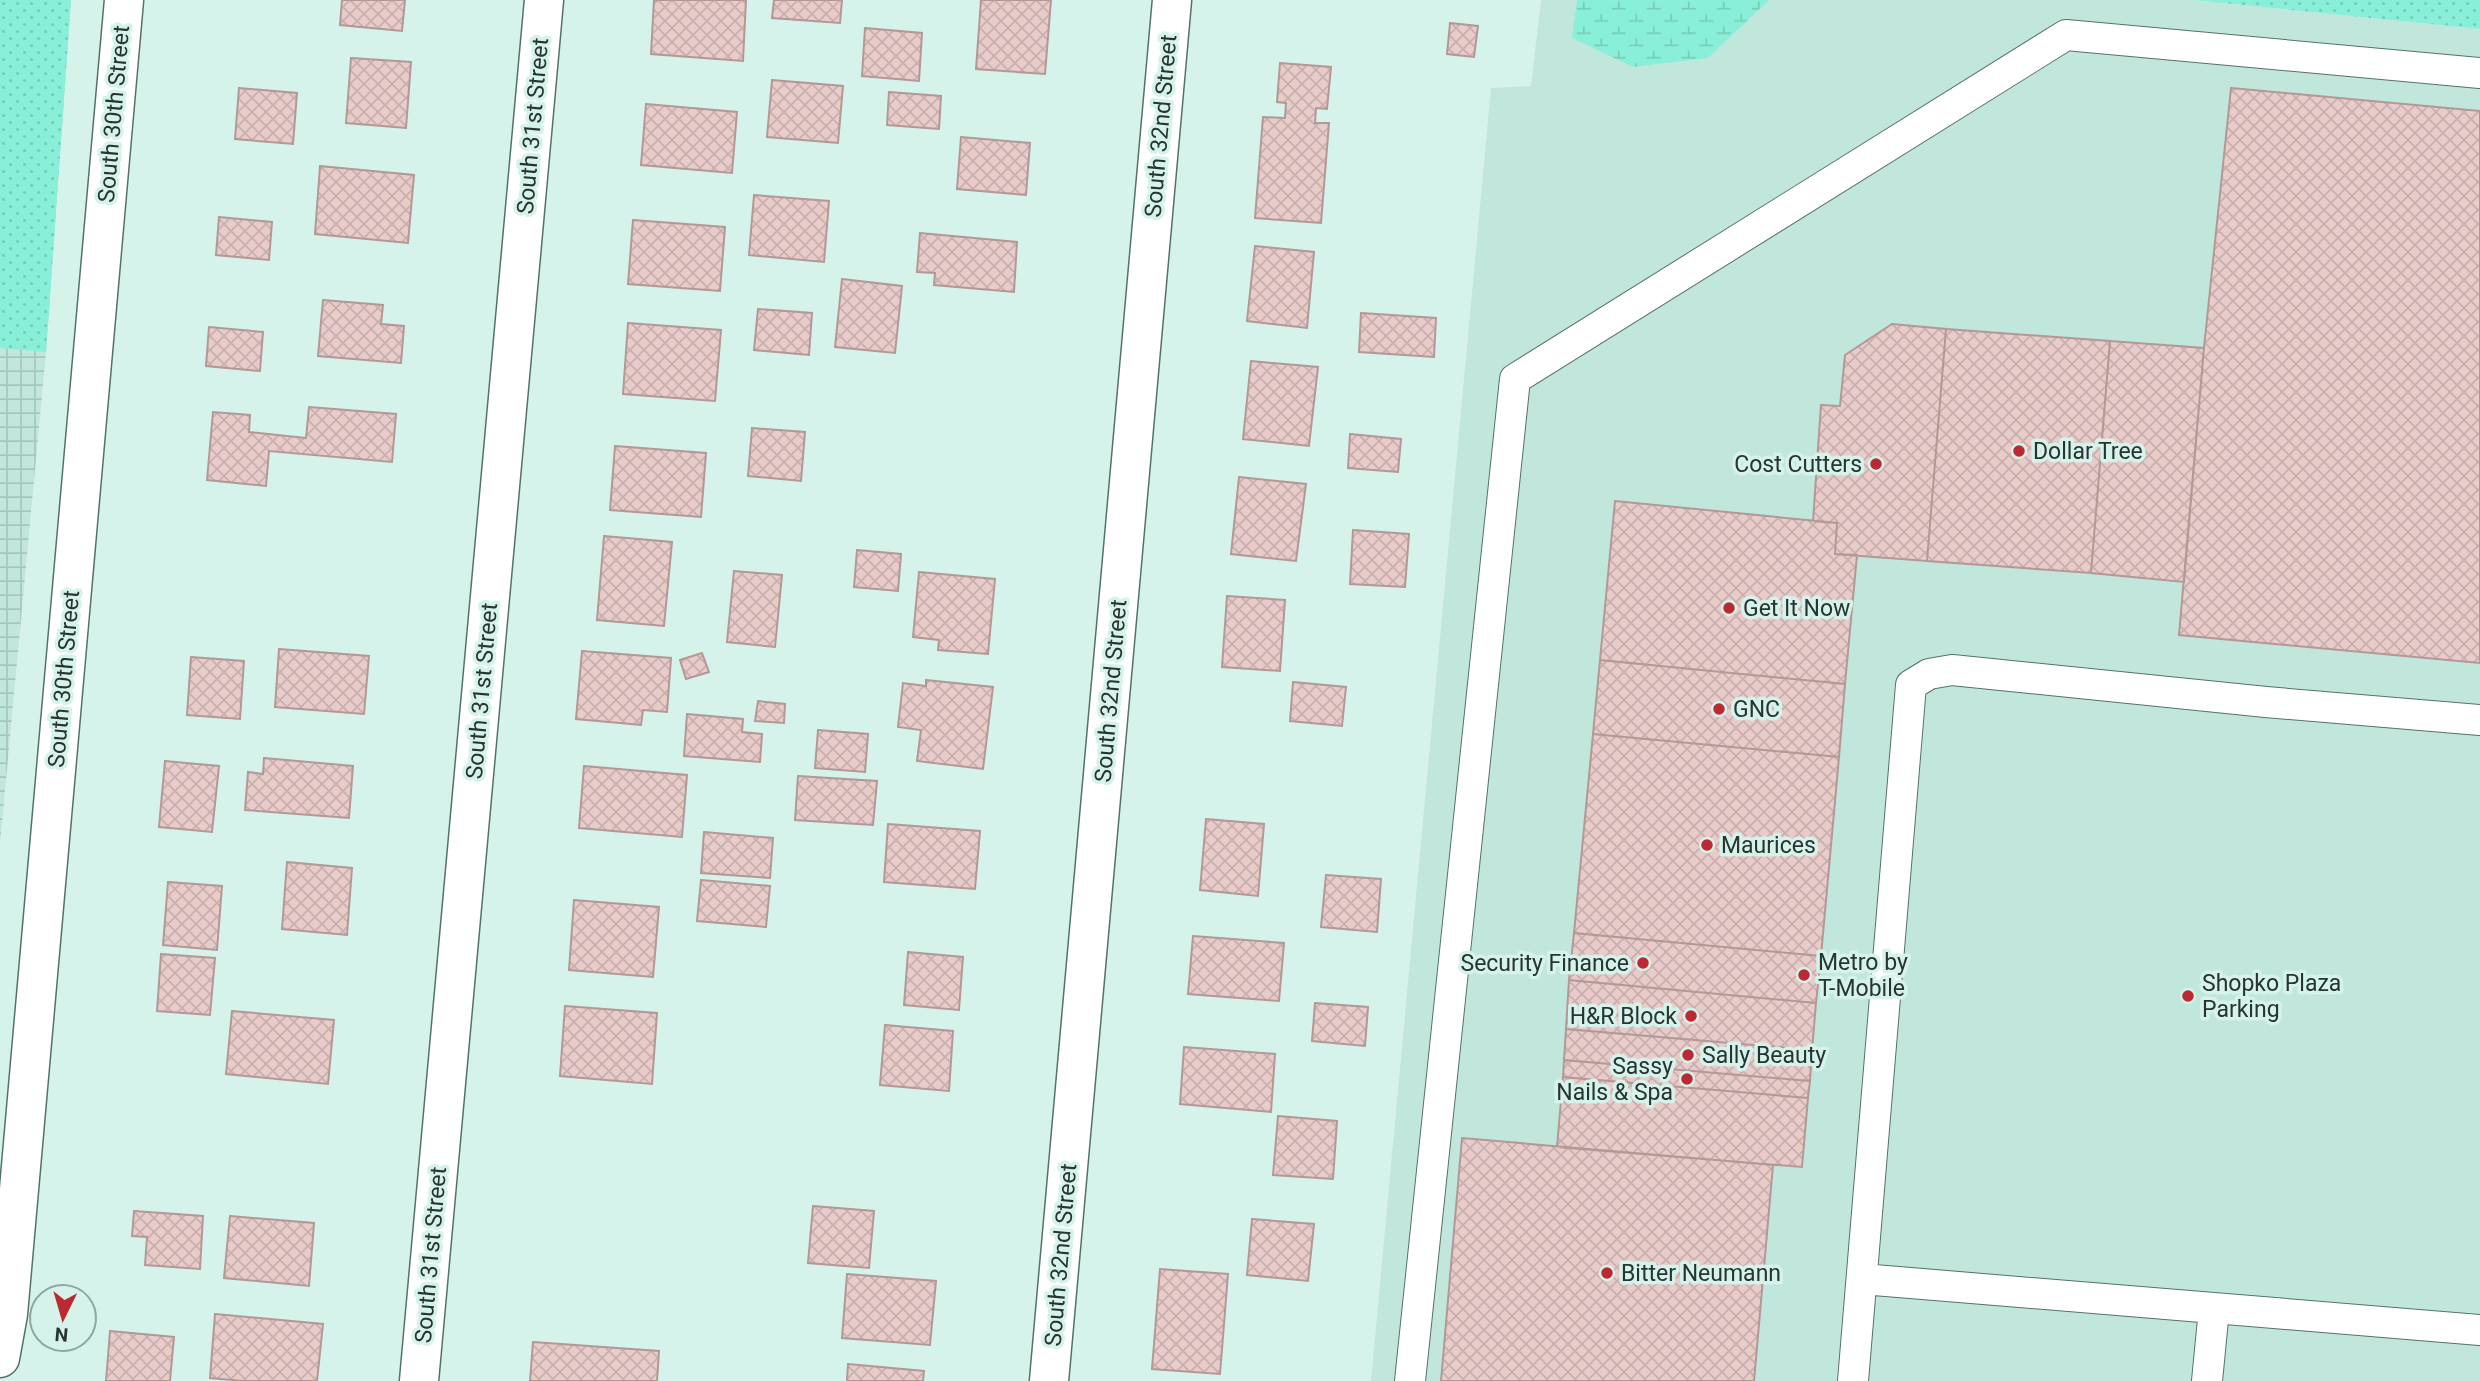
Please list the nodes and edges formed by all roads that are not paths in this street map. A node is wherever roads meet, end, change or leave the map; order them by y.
1 (124, 0) edge
2 (544, 0) edge
3 (1172, 0) edge
4 (2480, 73) edge
5 (2480, 720) edge
6 (1862, 1279) junction
7 (2214, 1309) junction
8 (2480, 1330) edge
9 (0, 1358) edge
10 (419, 1381) edge
11 (1049, 1381) edge
12 (1410, 1381) edge
13 (1853, 1381) edge
14 (2207, 1381) edge

1 - 9 street, South 30th Street
2 - 10 street, South 31st Street
3 - 11 street, South 32nd Street
4 - 12 lane
5 - 6 lane
6 - 7 lane
6 - 13 lane
7 - 8 lane
7 - 14 lane

